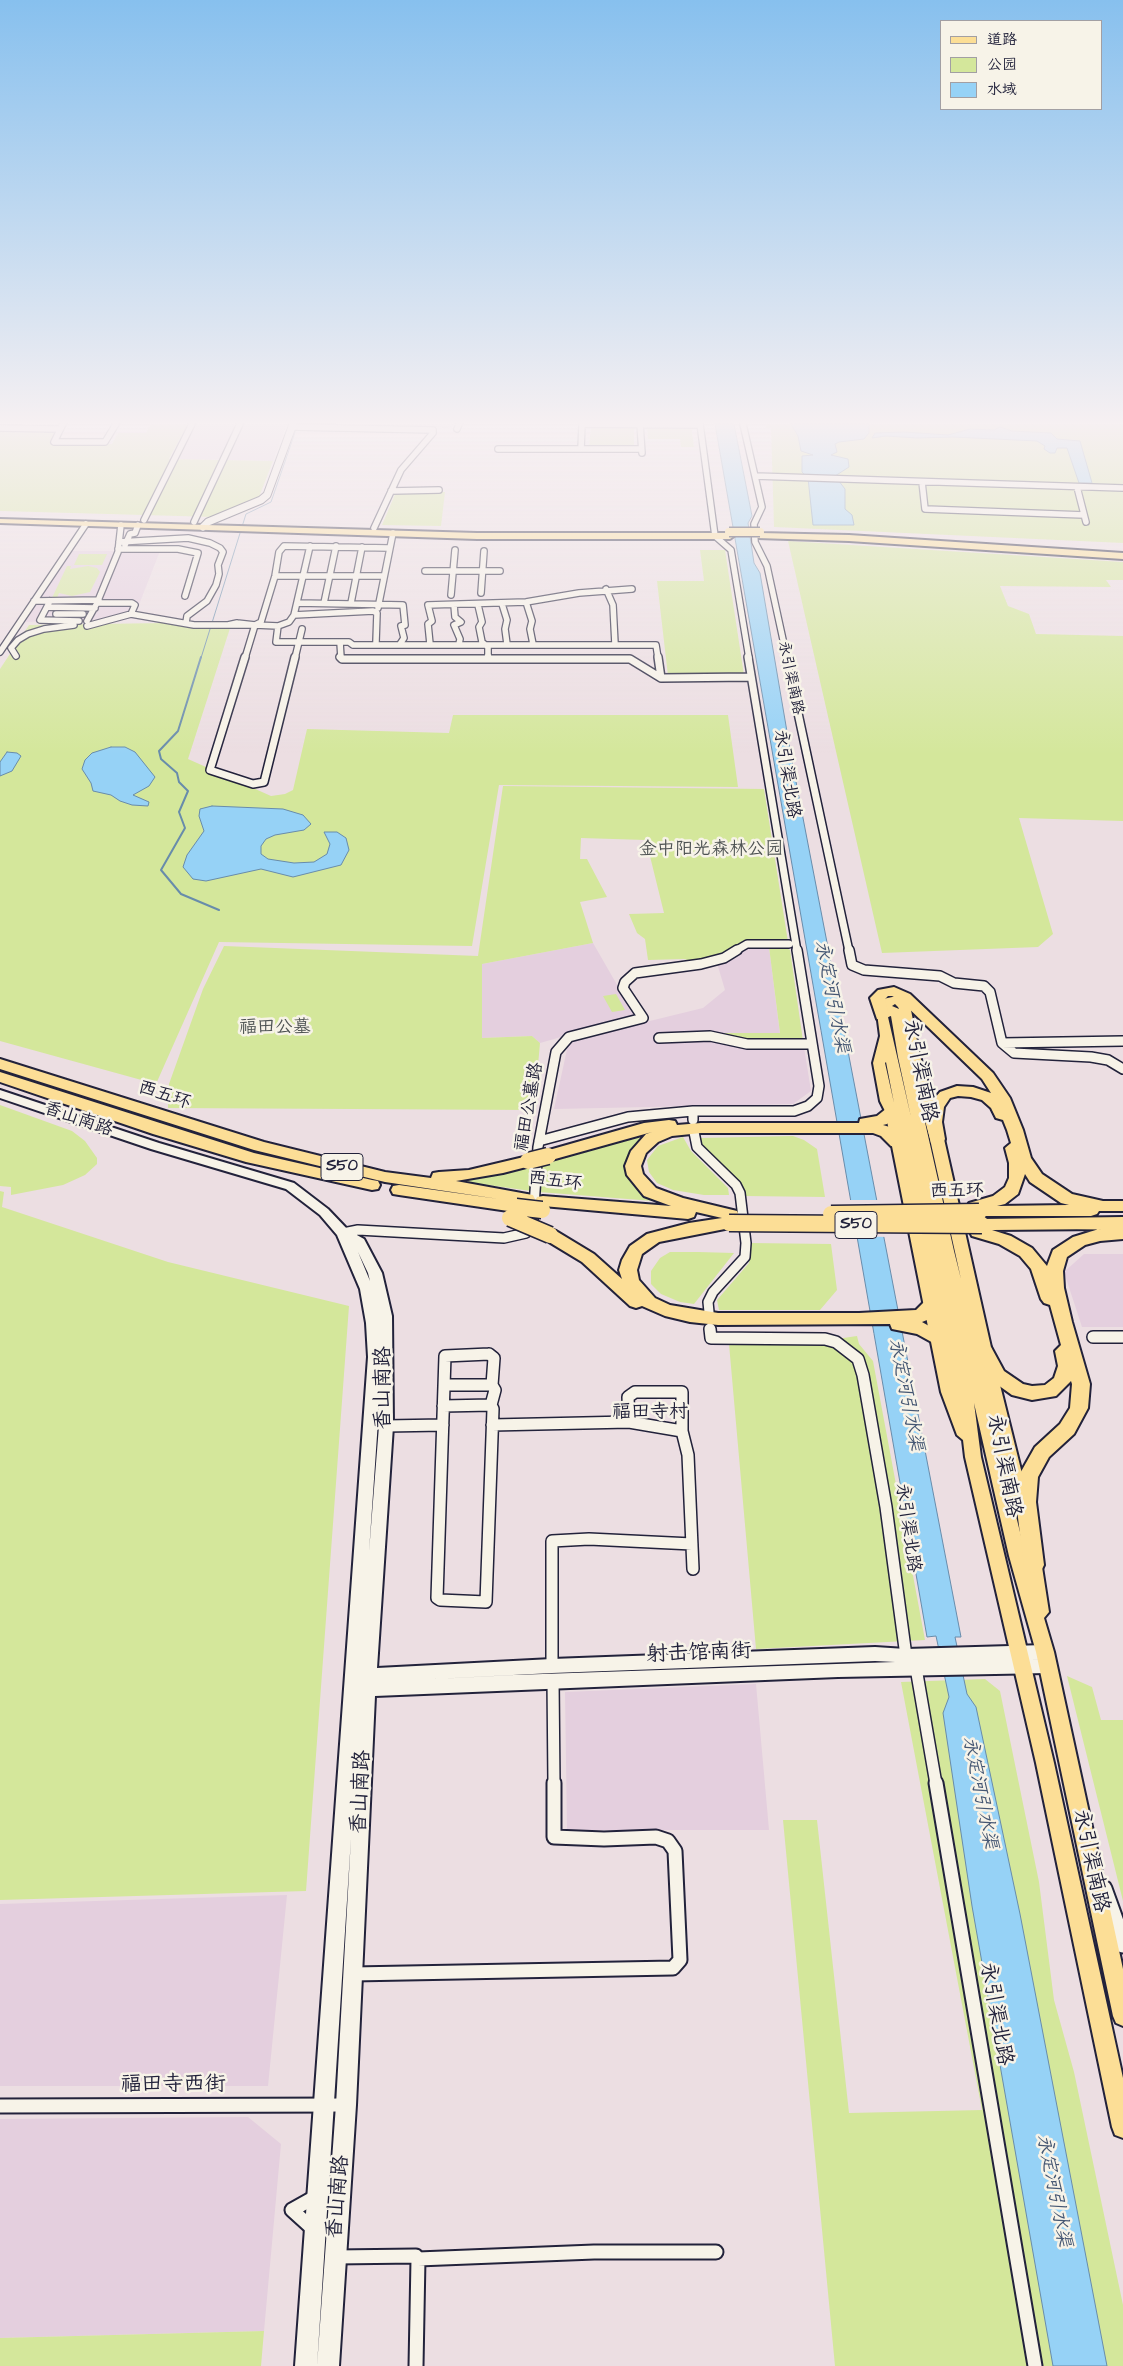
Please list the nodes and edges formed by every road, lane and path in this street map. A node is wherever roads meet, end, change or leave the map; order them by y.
1 (79, 534) edge
2 (125, 534) edge
3 (130, 534) edge
4 (393, 534) edge
5 (450, 534) edge
6 (674, 534) edge
7 (715, 534) edge
8 (755, 534) edge
9 (770, 534) edge
10 (879, 534) edge
11 (118, 535) joint
12 (126, 542) junction
13 (118, 545) junction
14 (310, 546) junction
15 (336, 546) junction
16 (362, 547) junction
17 (388, 548) junction
18 (455, 550) dead end
19 (484, 551) dead end
20 (1123, 551) edge
21 (1123, 556) edge
22 (425, 571) dead end
23 (452, 571) junction
24 (482, 571) junction
25 (500, 571) dead end
26 (275, 576) junction
27 (302, 576) junction
28 (330, 576) junction
29 (357, 576) junction
30 (383, 576) junction
31 (632, 589) dead end
32 (606, 590) junction
33 (480, 594) dead end
34 (451, 595) dead end
35 (185, 596) dead end
36 (34, 601) junction
37 (50, 601) junction
38 (324, 602) junction
39 (526, 602) junction
40 (297, 603) junction
41 (352, 603) junction
42 (97, 604) junction
43 (380, 604) junction
44 (502, 604) junction
45 (454, 605) junction
46 (478, 605) junction
47 (47, 607) junction
48 (374, 611) junction
49 (43, 614) junction
50 (83, 614) dead end
51 (131, 614) junction
52 (294, 615) junction
53 (77, 623) junction
54 (186, 623) junction
55 (87, 624) junction
56 (219, 625) joint
57 (228, 625) joint
58 (255, 625) junction
59 (278, 626) junction
60 (302, 629) dead end
61 (299, 642) junction
62 (340, 642) junction
63 (376, 642) dead end
64 (400, 644) junction
65 (430, 644) junction
66 (459, 644) junction
67 (485, 644) junction
68 (507, 644) junction
69 (533, 644) junction
70 (615, 644) junction
71 (0, 652) edge
72 (16, 656) dead end
73 (488, 659) junction
74 (751, 677) junction
75 (661, 678) junction
76 (789, 944) dead end
77 (882, 1016) junction
78 (886, 1035) junction
79 (659, 1038) dead end
80 (1123, 1041) edge
81 (1002, 1043) junction
82 (811, 1044) junction
83 (0, 1064) edge
84 (1122, 1067) edge
85 (0, 1077) edge
86 (0, 1094) edge
87 (135, 1115) junction
88 (885, 1121) junction
89 (160, 1123) junction
90 (826, 1125) junction
91 (694, 1132) dead end
92 (937, 1139) junction
93 (539, 1141) junction
94 (897, 1142) joint
95 (385, 1177) junction
96 (518, 1208) junction
97 (1123, 1208) edge
98 (730, 1219) junction
99 (979, 1219) junction
100 (1123, 1222) edge
101 (343, 1232) junction
102 (1123, 1233) edge
103 (709, 1312) dead end
104 (924, 1316) junction
105 (859, 1322) junction
106 (710, 1329) dead end
107 (1093, 1337) dead end
108 (1123, 1337) edge
109 (937, 1339) junction
110 (985, 1352) junction
111 (492, 1384) junction
112 (445, 1386) junction
113 (491, 1405) junction
114 (443, 1406) junction
115 (629, 1422) junction
116 (443, 1425) junction
117 (492, 1425) junction
118 (386, 1426) junction
119 (682, 1431) junction
120 (974, 1456) junction
121 (692, 1544) junction
122 (1034, 1565) junction
123 (693, 1569) dead end
124 (1022, 1659) junction
125 (1046, 1659) junction
126 (911, 1662) junction
127 (552, 1673) junction
128 (360, 1683) junction
129 (1083, 1834) junction
130 (1123, 1944) edge
131 (353, 1974) junction
132 (1123, 2016) edge
133 (346, 2105) junction
134 (0, 2106) edge
135 (324, 2106) junction
136 (1123, 2127) edge
137 (716, 2252) dead end
138 (334, 2257) junction
139 (418, 2259) junction
140 (306, 2366) edge
141 (328, 2366) edge
142 (416, 2366) edge
143 (1035, 2366) edge

1 - 36 street
2 - 11 street
3 - 12 street
4 - 17 street
5 - 6 main road
7 - 74 street, 永引渠北路
8 - 81 street, 永引渠南路
9 - 21 main road
10 - 20 main road
11 - 13 street
12 - 13 street
12 - 54 street
13 - 35 street
13 - 42 street
14 - 15 street
14 - 26 street
14 - 27 street
15 - 16 street
15 - 28 street
16 - 17 street
16 - 29 street
17 - 30 street
18 - 23 street
19 - 24 street
22 - 23 street
23 - 24 street
23 - 34 street
24 - 25 street
24 - 33 street
26 - 27 street
26 - 58 street
27 - 28 street
27 - 40 street
28 - 29 street
28 - 38 street
29 - 30 street
29 - 41 street
30 - 43 street
31 - 32 street
32 - 39 street
32 - 70 street
36 - 37 street
36 - 71 street
37 - 42 street
37 - 47 street
38 - 40 street
38 - 41 street
39 - 44 street
39 - 69 street
40 - 52 street
41 - 43 street
42 - 47 street
42 - 51 street
42 - 55 street
43 - 48 street
43 - 64 street
44 - 46 street
44 - 68 street
45 - 46 street
45 - 65 street
45 - 66 street
46 - 67 street
47 - 49 street
48 - 52 street
48 - 63 street
49 - 50 street
49 - 53 street
51 - 54 street
51 - 55 street
52 - 59 street
53 - 55 street
53 - 72 street
54 - 56 street
56 - 57 street
57 - 58 street
58 - 59 street
58 - 61 street
59 - 61 street
60 - 61 street
61 - 62 street
62 - 64 street
62 - 73 street
64 - 65 street
65 - 66 street
66 - 67 street
67 - 68 street
67 - 73 street
68 - 69 street
69 - 70 street
70 - 75 street
73 - 75 street
74 - 75 street
74 - 82 street, 永引渠北路
76 - 93 street, 福田公墓路
77 - 78 main road, 永引渠南路
77 - 92 main road
77 - 97 highway
77 - 125 main road, 永引渠南路
78 - 88 main road
78 - 120 main road, 永引渠南路
79 - 82 street
80 - 81 street
81 - 84 street
82 - 93 street, 永引渠北路
83 - 87 highway, 西五环 / S50
85 - 87 highway, 西五环 / S50
86 - 101 main road, 香山南路
87 - 89 highway, 西五环 / S50
88 - 90 highway
88 - 94 highway
89 - 95 highway, 西五环 / S50
89 - 96 highway, 西五环 / S50
90 - 95 highway, bridge
90 - 98 highway
91 - 103 street
92 - 99 highway
92 - 110 main road
93 - 101 street, 福田公墓路
94 - 104 main road
95 - 96 highway, 西五环 / S50
96 - 98 highway, 西五环 / S50, bridge
96 - 105 highway, bridge
97 - 99 highway, 西五环 / S50
98 - 99 highway, 西五环 / S50, bridge
98 - 99 highway, 西五环 / S50, bridge
98 - 105 highway
99 - 100 highway, 西五环 / S50
99 - 110 highway
101 - 118 main road, 香山南路
101 - 128 main road, 香山南路
102 - 122 highway
104 - 105 highway
104 - 109 highway
104 - 109 main road
106 - 126 street, 永引渠北路
107 - 108 street
109 - 120 main road
110 - 122 main road
111 - 112 street
111 - 112 street
111 - 113 street
112 - 114 street
113 - 114 street
113 - 117 street
114 - 116 street
115 - 117 street
115 - 119 street
115 - 119 street
116 - 117 street
116 - 118 street
118 - 128 main road, 香山南路
119 - 121 street
120 - 124 main road, 永引渠南路
121 - 123 street
121 - 127 street
122 - 125 main road
124 - 125 main road, 射击馆南街
124 - 126 main road, 射击馆南街
124 - 136 main road, 永引渠南路
125 - 129 main road, 永引渠南路
126 - 127 main road, 射击馆南街
126 - 143 street, 永引渠北路
127 - 128 main road, 射击馆南街
127 - 131 street
128 - 131 main road, 香山南路
128 - 135 main road, 香山南路
129 - 130 street
129 - 132 main road, 永引渠南路
131 - 133 main road, 香山南路
133 - 135 street, 福田寺西街
133 - 138 main road, 香山南路
134 - 135 street, 福田寺西街
135 - 140 main road, 香山南路
137 - 139 street
138 - 139 street
138 - 141 main road, 香山南路
139 - 142 street

